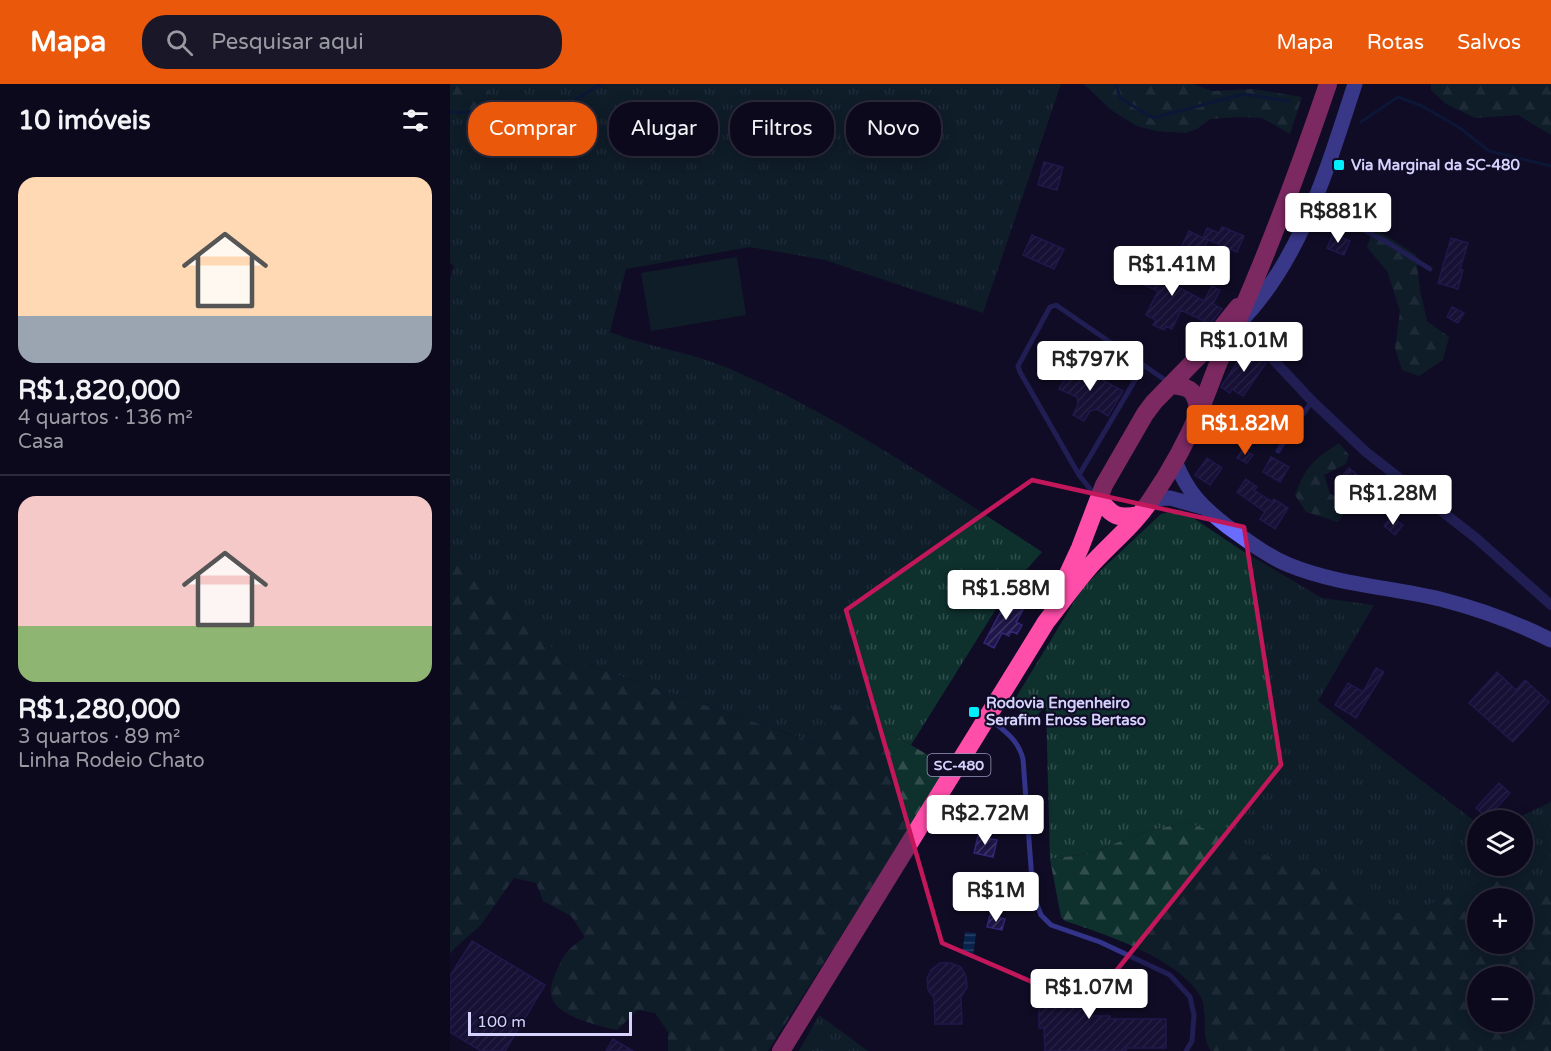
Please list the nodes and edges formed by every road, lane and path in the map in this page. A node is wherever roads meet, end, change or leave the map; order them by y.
1 (1328, 84) edge
2 (1355, 84) edge
3 (1313, 203) junction
4 (1430, 269) dead end
5 (1248, 293) junction
6 (1237, 325) junction
7 (1144, 364) junction
8 (1172, 385) junction
9 (1312, 401) junction
10 (1199, 412) junction
11 (1278, 451) dead end
12 (1175, 461) junction
13 (1079, 475) junction
14 (1099, 499) junction
15 (1152, 499) junction
16 (1202, 507) junction
17 (1139, 515) junction
18 (1551, 605) edge
19 (1046, 622) junction
20 (1551, 640) edge
21 (988, 718) junction
22 (781, 1051) edge
23 (1186, 1051) edge

1 - 5 highway, SC-480
2 - 3 street
3 - 4 lane
3 - 6 street
5 - 6 highway, SC-480
5 - 8 highway, SC-480
6 - 9 street
6 - 10 highway, SC-480
7 - 8 lane
7 - 13 lane
7 - 13 lane
8 - 10 highway
8 - 14 highway, SC-480
9 - 11 lane
9 - 18 street
10 - 12 highway, SC-480
12 - 15 highway, SC-480
12 - 16 street
13 - 14 lane
14 - 17 highway
14 - 19 highway, SC-480
15 - 16 street
15 - 17 highway, SC-480
16 - 20 street
17 - 19 highway, SC-480
19 - 21 highway, SC-480
21 - 22 highway, SC-480
21 - 23 lane

